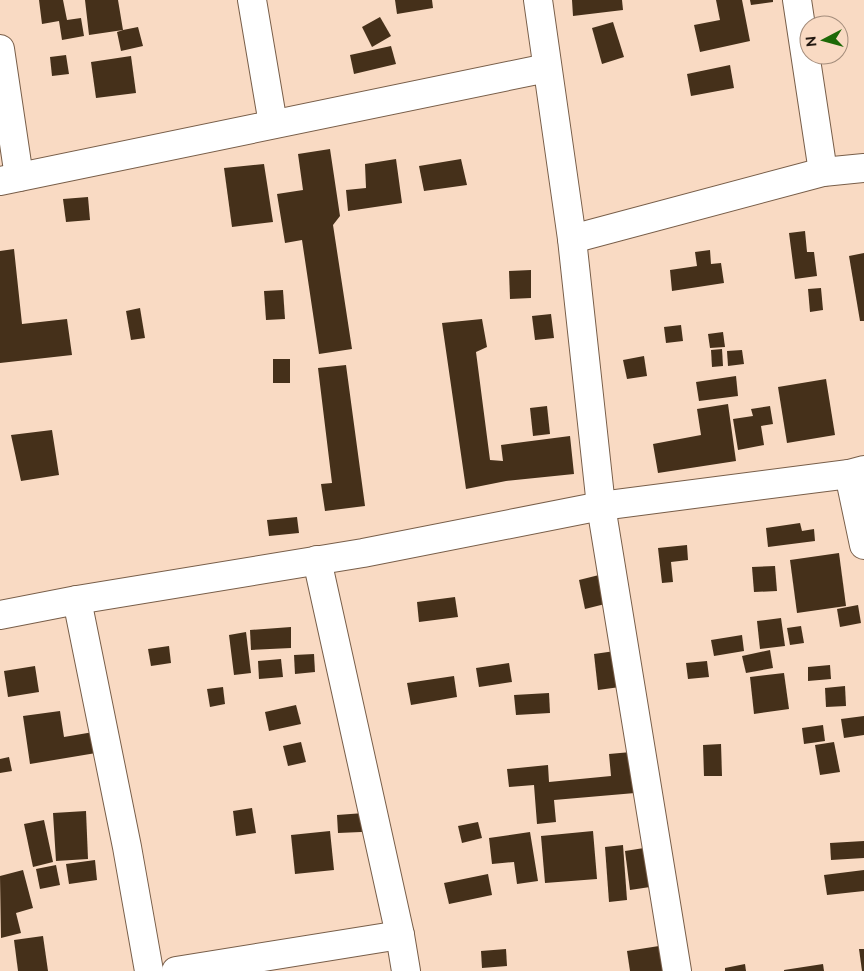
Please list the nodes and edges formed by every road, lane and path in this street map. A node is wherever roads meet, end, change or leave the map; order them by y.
1 (252, 0) edge
2 (538, 0) edge
3 (797, 0) edge
4 (0, 49) edge
5 (547, 68) junction
6 (273, 124) junction
7 (864, 168) edge
8 (823, 172) junction
9 (10, 179) edge
10 (572, 239) junction
11 (856, 472) edge
12 (601, 506) junction
13 (864, 545) edge
14 (317, 560) junction
15 (77, 600) junction
16 (0, 615) edge
17 (400, 935) junction
18 (149, 971) edge
19 (176, 971) edge
20 (406, 971) edge
21 (677, 971) edge

1 - 6 street
2 - 5 street
3 - 8 street
4 - 9 street
5 - 6 street
5 - 10 street
6 - 9 street
7 - 8 street
8 - 10 street
10 - 12 street
11 - 12 street
11 - 13 street
12 - 14 street
12 - 21 street
14 - 15 street
14 - 17 street
15 - 16 street
15 - 18 street
17 - 19 street
17 - 20 street

